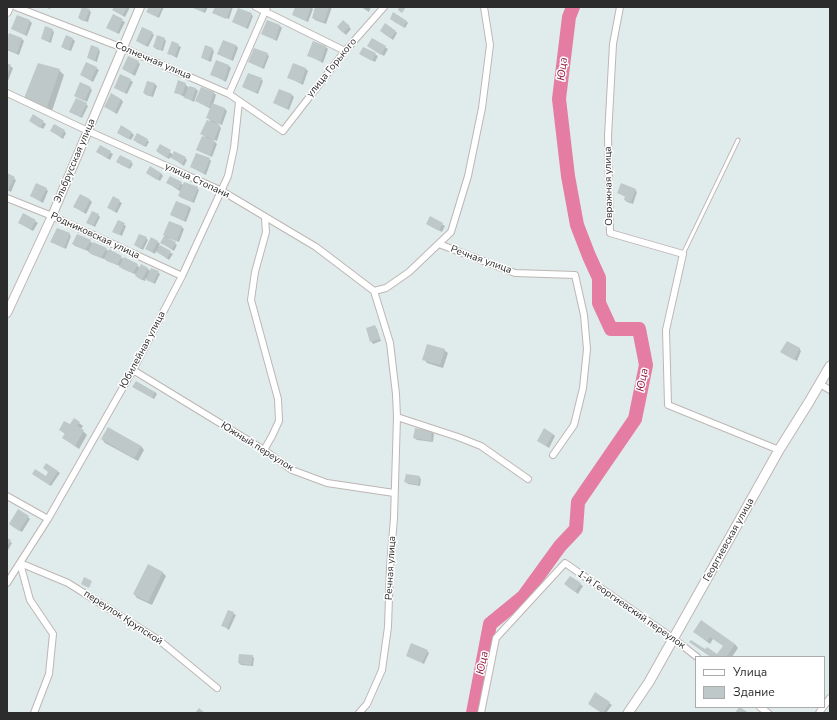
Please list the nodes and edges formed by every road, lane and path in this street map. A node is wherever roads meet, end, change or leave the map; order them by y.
1 (9, 7) edge
2 (16, 7) edge
3 (140, 7) edge
4 (256, 7) edge
5 (384, 7) edge
6 (484, 7) edge
7 (620, 7) edge
8 (266, 9) edge
9 (7, 12) edge
10 (123, 48) junction
11 (345, 51) junction
12 (7, 92) edge
13 (229, 94) junction
14 (239, 102) junction
15 (88, 131) junction
16 (282, 131) joint
17 (738, 140) dead end
18 (222, 191) junction
19 (7, 198) edge
20 (52, 216) junction
21 (265, 218) junction
22 (439, 244) junction
23 (683, 254) junction
24 (182, 276) junction
25 (374, 292) junction
26 (7, 313) edge
27 (830, 366) edge
28 (133, 370) junction
29 (820, 384) junction
30 (830, 390) edge
31 (397, 417) junction
32 (264, 450) junction
33 (779, 450) junction
34 (553, 455) dead end
35 (528, 479) dead end
36 (394, 493) junction
37 (7, 496) edge
38 (48, 518) junction
39 (20, 563) junction
40 (7, 583) edge
41 (674, 638) junction
42 (696, 656) edge
43 (217, 688) dead end
44 (34, 713) edge
45 (359, 713) edge
46 (481, 713) edge
47 (628, 713) edge

1 - 9 street
2 - 10 street, Солнечная улица
3 - 10 street, Эльбрусская улица
4 - 8 street
5 - 11 street, улица Горького
6 - 22 street, Речная улица
7 - 23 street, Овражная улица
8 - 11 street
8 - 13 street
10 - 13 street, Солнечная улица
10 - 15 street, Эльбрусская улица
11 - 16 street, улица Горького
12 - 15 street, улица Стопани
13 - 14 street, Солнечная улица
14 - 16 street, Солнечная улица
14 - 18 street, Юбилейная улица
15 - 18 street, улица Стопани
15 - 20 street, Эльбрусская улица
17 - 23 lane
18 - 21 street, улица Стопани
18 - 24 street, Юбилейная улица
19 - 20 street, Родниковская улица
20 - 24 street, Родниковская улица
20 - 26 street, Эльбрусская улица
21 - 25 street, улица Стопани
21 - 32 street
22 - 25 street, Речная улица
22 - 34 street, Речная улица
23 - 33 street
24 - 28 street, Юбилейная улица
25 - 31 street, Речная улица
27 - 29 main road, Георгиевская улица
28 - 32 street, Южный переулок
28 - 38 street, Юбилейная улица
29 - 30 street
29 - 33 main road, Георгиевская улица
31 - 35 street
31 - 36 street, Речная улица
32 - 36 street, Южный переулок
33 - 41 main road, Георгиевская улица
36 - 45 street, Речная улица
37 - 38 street
38 - 39 street, Юбилейная улица
39 - 40 street, Юбилейная улица
39 - 43 street, переулок Крупской
39 - 44 street
41 - 42 street, 1-й Георгиевский переулок
41 - 46 street, 1-й Георгиевский переулок
41 - 47 main road, Георгиевская улица

